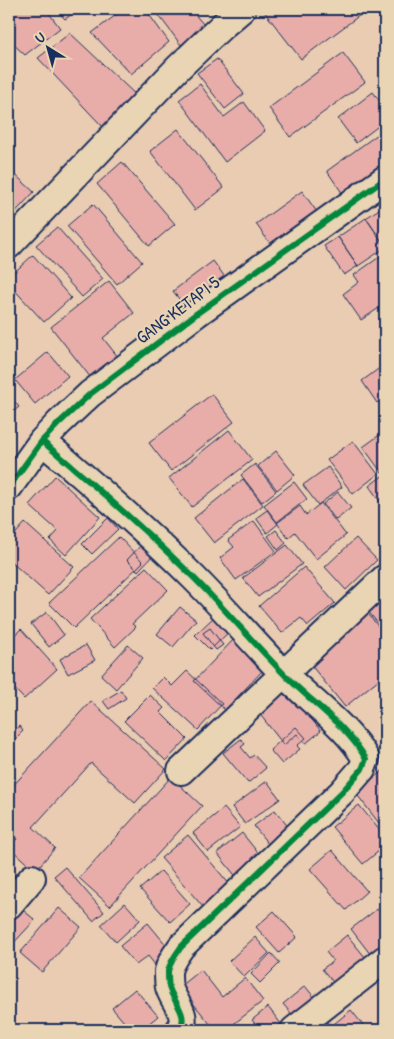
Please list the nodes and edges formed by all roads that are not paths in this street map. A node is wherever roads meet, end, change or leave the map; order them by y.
1 (242, 9) edge
2 (385, 179) edge
3 (9, 245) edge
4 (42, 441) junction
5 (9, 487) edge
6 (385, 578) edge
7 (284, 674) junction
8 (181, 771) dead end
9 (32, 878) dead end
10 (9, 905) edge
11 (385, 958) edge
12 (187, 1025) edge
13 (294, 1030) edge

1 - 3 street
2 - 4 street, GANG KETAPI 5
4 - 5 street, GANG KETAPI 5
4 - 7 street
6 - 7 street
7 - 8 street
7 - 12 street
9 - 10 street
11 - 13 street

